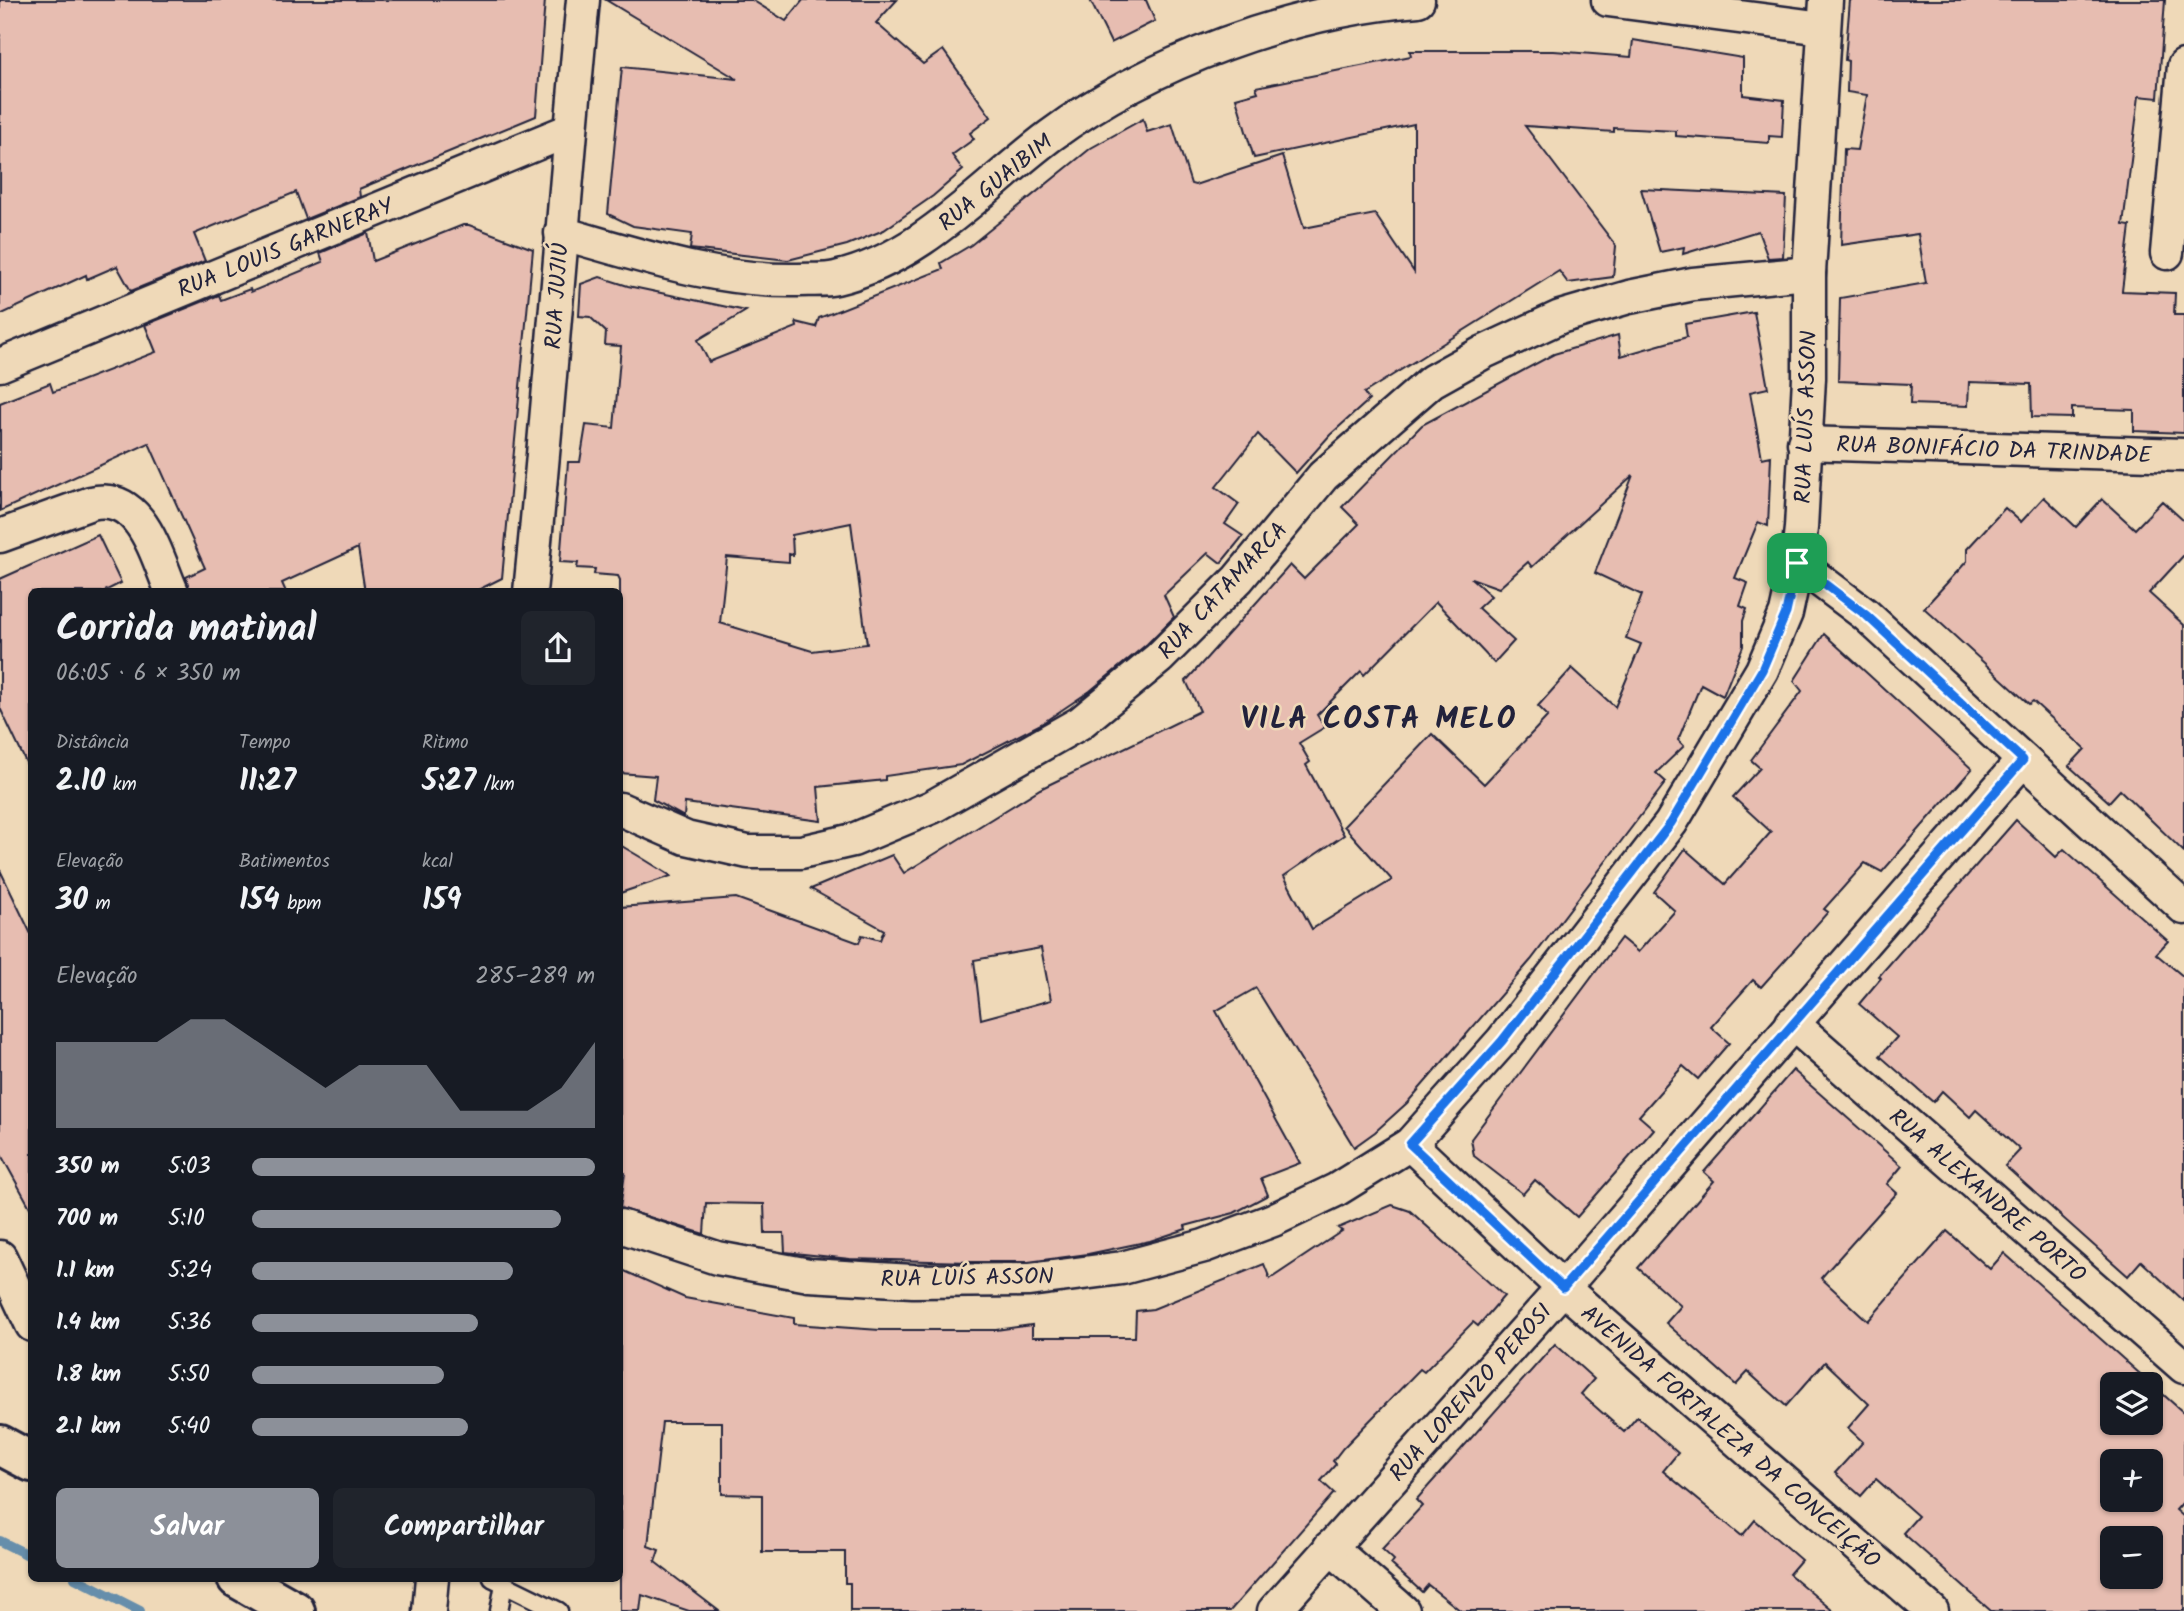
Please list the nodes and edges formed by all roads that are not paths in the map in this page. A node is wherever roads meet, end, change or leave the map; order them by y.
1 (583, 0) edge
2 (1419, 0) edge
3 (1608, 0) edge
4 (1824, 14) edge
5 (2184, 66) edge
6 (570, 130) junction
7 (561, 233) junction
8 (2167, 253) dead end
9 (1808, 273) junction
10 (0, 365) edge
11 (1804, 443) junction
12 (2184, 455) edge
13 (0, 536) edge
14 (1797, 563) junction
15 (170, 588) edge
16 (530, 588) edge
17 (2023, 760) junction
18 (623, 809) edge
19 (2184, 908) edge
20 (1791, 1023) junction
21 (1410, 1144) junction
22 (623, 1227) edge
23 (0, 1257) edge
24 (1563, 1288) junction
25 (28, 1316) edge
26 (2184, 1367) edge
27 (0, 1445) edge
28 (28, 1460) edge
29 (1330, 1547) junction
30 (244, 1582) edge
31 (432, 1582) edge
32 (498, 1582) edge
33 (500, 1582) edge
34 (295, 1611) edge
35 (429, 1611) edge
36 (499, 1611) edge
37 (559, 1611) edge
38 (1274, 1611) edge
39 (1403, 1611) edge
40 (1932, 1611) edge

1 - 6 street, RUA JUJIÚ
2 - 7 street, RUA GUAIBIM
3 - 4 street
4 - 9 street, RUA LUÍS ASSON
5 - 8 street
6 - 7 street, RUA JUJIÚ
6 - 10 street, RUA LOUIS GARNERAY
7 - 16 street, RUA JUJIÚ
9 - 11 street, RUA LUÍS ASSON
9 - 18 street, RUA CATAMARCA
11 - 12 street, RUA BONIFÁCIO DA TRINDADE
11 - 14 street, RUA LUÍS ASSON
13 - 15 street
14 - 17 street
14 - 21 street, RUA LUÍS ASSON
17 - 19 street
17 - 20 street, RUA LORENZO PEROSI
20 - 24 street, RUA LORENZO PEROSI
20 - 26 street, RUA ALEXANDRE PORTO
21 - 22 street, RUA LUÍS ASSON
21 - 24 street, AVENIDA FORTALEZA DA CONCEIÇÃO
23 - 25 street
24 - 29 street, RUA LORENZO PEROSI
24 - 40 street, AVENIDA FORTALEZA DA CONCEIÇÃO
27 - 28 main road
29 - 38 street, RUA LORENZO PEROSI
29 - 39 street
30 - 34 main road
31 - 35 street
32 - 36 lane
33 - 37 lane

